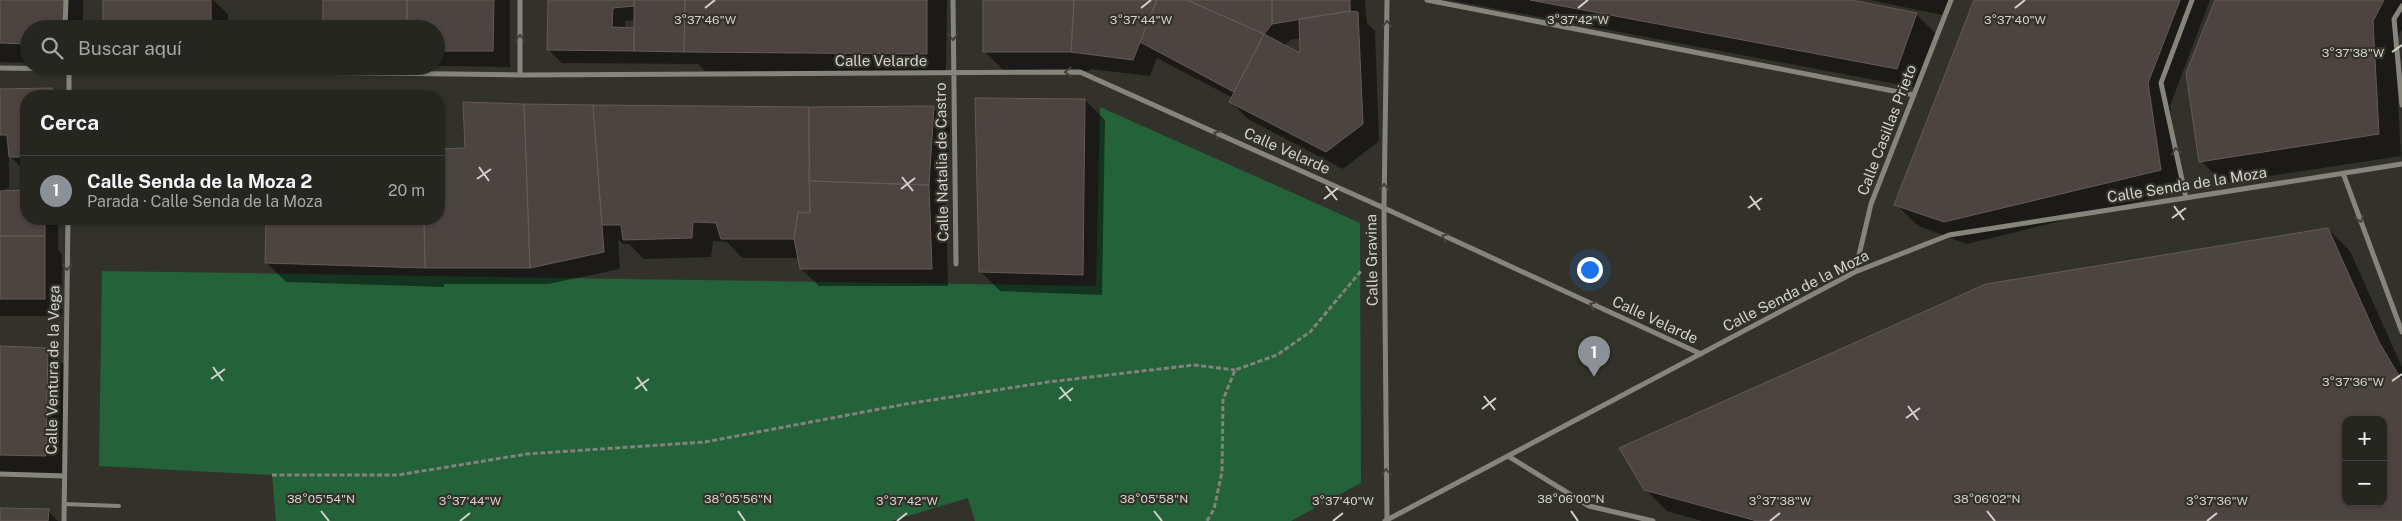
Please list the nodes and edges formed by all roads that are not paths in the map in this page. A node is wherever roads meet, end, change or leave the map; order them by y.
1 (66, 0) edge
2 (520, 0) edge
3 (953, 0) edge
4 (1387, 0) edge
5 (1428, 0) edge
6 (1951, 0) edge
7 (2192, 0) edge
8 (2402, 6) edge
9 (65, 20) edge
10 (0, 68) edge
11 (20, 68) edge
12 (954, 73) junction
13 (445, 74) edge
14 (69, 75) edge
15 (520, 75) junction
16 (69, 90) edge
17 (1914, 95) junction
18 (2402, 104) edge
19 (2402, 164) edge
20 (2343, 173) junction
21 (2186, 198) junction
22 (1384, 208) junction
23 (68, 225) edge
24 (956, 264) dead end
25 (1855, 272) junction
26 (2402, 332) edge
27 (1701, 354) junction
28 (1508, 456) junction
29 (0, 474) edge
30 (64, 476) junction
31 (64, 504) junction
32 (118, 506) dead end
33 (64, 521) edge
34 (1386, 521) edge
35 (1654, 521) edge

1 - 9 street
15 -> 2 street
3 -> 12 street, Calle Natalia de Castro
22 -> 4 street, Calle Gravina
5 - 17 street
6 - 17 street, Calle Casillas Prieto
21 -> 7 street
8 - 18 street
10 - 11 street, Calle Velarde
12 - 15 street, Calle Velarde
22 -> 12 street, Calle Velarde
12 - 24 street, Calle Natalia de Castro
13 - 15 street, Calle Velarde
14 - 16 street
17 - 25 street, Calle Casillas Prieto
19 - 20 street, Calle Senda de la Moza
20 - 21 street, Calle Senda de la Moza
20 -> 26 street
21 - 25 street, Calle Senda de la Moza
27 -> 22 street, Calle Velarde
34 -> 22 street, Calle Gravina
23 -> 30 street, Calle Ventura de la Vega
25 - 27 street, Calle Senda de la Moza
27 - 28 street, Calle Senda de la Moza
28 - 34 street, Calle Senda de la Moza
28 - 35 street
29 - 30 street
30 - 31 street, Calle Ventura de la Vega
31 - 32 lane
31 - 33 street, Calle Ventura de la Vega

